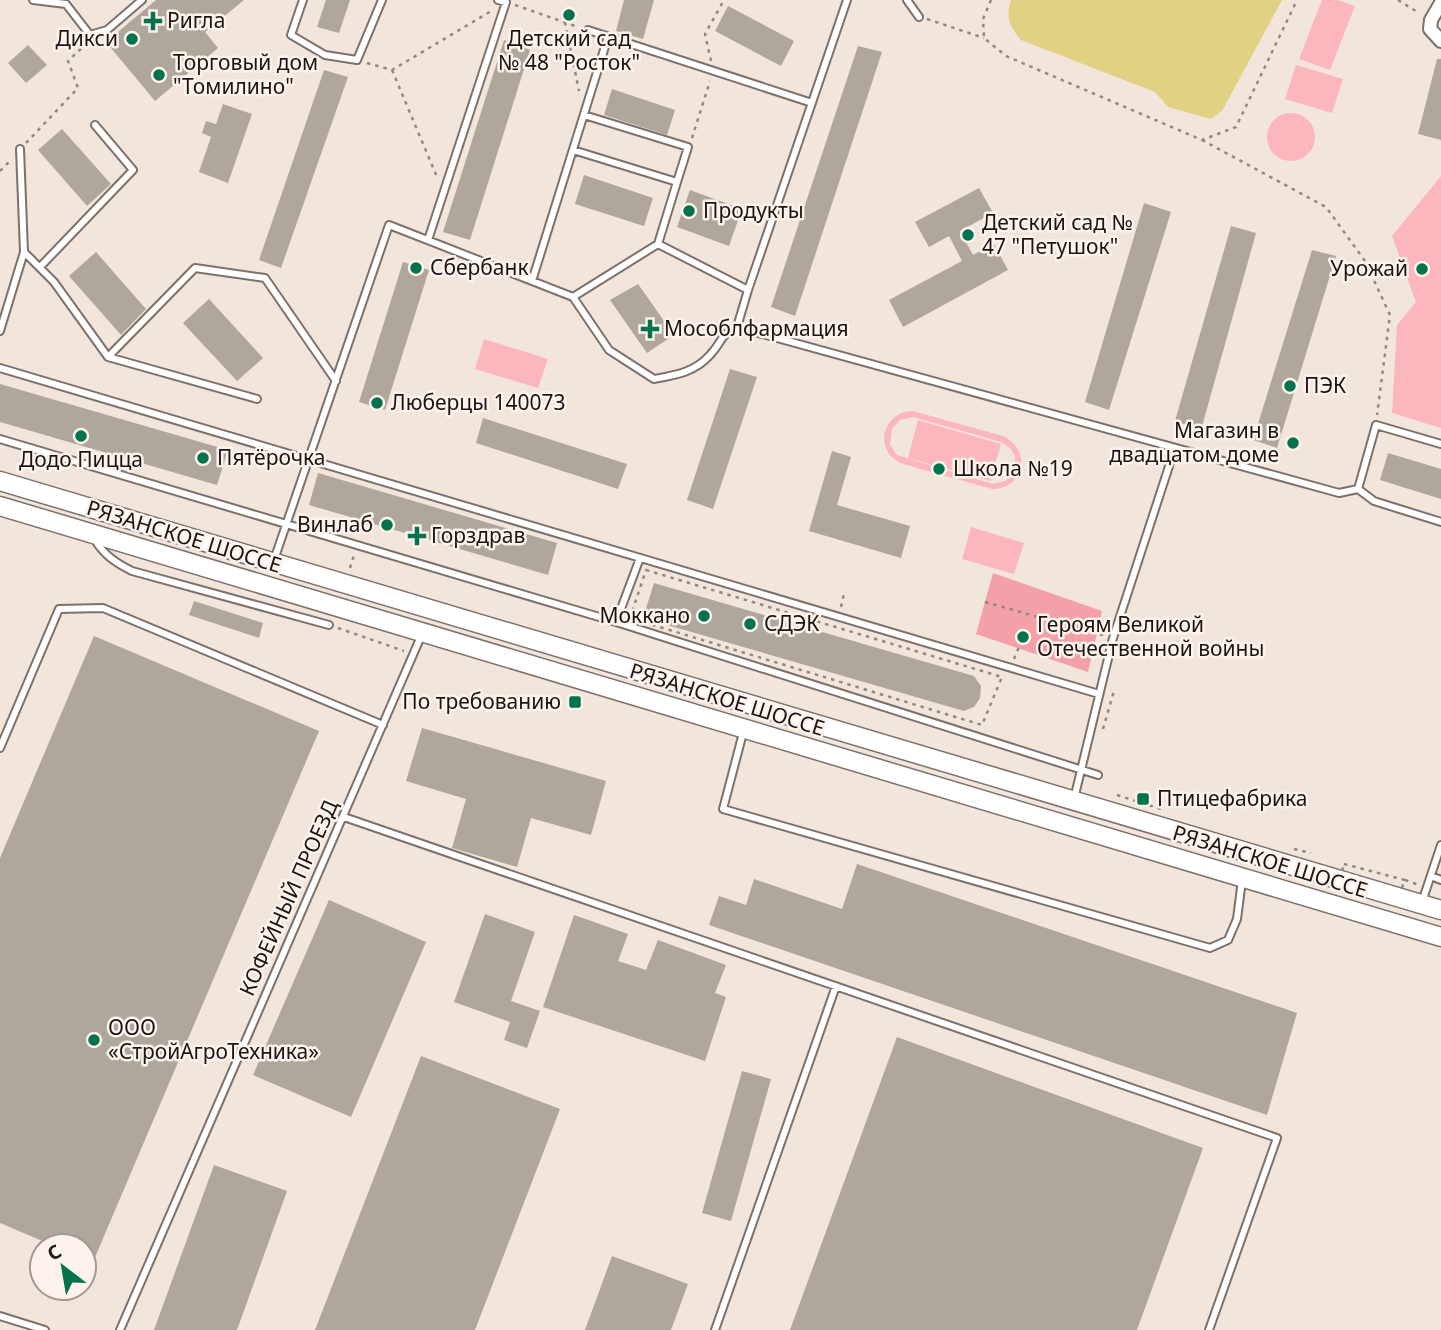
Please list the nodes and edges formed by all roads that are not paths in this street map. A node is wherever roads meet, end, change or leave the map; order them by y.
1 (33, 0) edge
2 (142, 0) edge
3 (303, 0) edge
4 (382, 0) edge
5 (847, 0) edge
6 (907, 0) edge
7 (502, 1) edge
8 (68, 2) edge
9 (1441, 3) edge
10 (919, 16) road end
11 (588, 30) road end
12 (608, 37) junction
13 (1441, 41) edge
14 (812, 103) junction
15 (584, 115) junction
16 (95, 125) dead end
17 (20, 149) road end
18 (573, 150) junction
19 (677, 182) junction
20 (428, 240) junction
21 (658, 244) junction
22 (24, 252) junction
23 (40, 267) junction
24 (532, 281) junction
25 (748, 290) junction
26 (573, 296) junction
27 (737, 327) junction
28 (0, 331) edge
29 (108, 357) junction
30 (0, 368) edge
31 (336, 381) junction
32 (257, 399) dead end
33 (0, 439) edge
34 (1441, 444) edge
35 (1175, 448) junction
36 (309, 458) junction
37 (0, 481) edge
38 (1358, 489) junction
39 (0, 506) edge
40 (1441, 522) edge
41 (286, 524) junction
42 (92, 534) junction
43 (640, 558) junction
44 (273, 562) junction
45 (616, 622) junction
46 (329, 625) dead end
47 (423, 633) junction
48 (1099, 694) junction
49 (383, 725) junction
50 (744, 729) junction
51 (0, 748) edge
52 (1081, 769) junction
53 (1098, 775) dead end
54 (1074, 800) junction
55 (344, 817) junction
56 (1441, 845) edge
57 (1431, 876) junction
58 (1242, 878) junction
59 (1441, 880) edge
60 (1422, 904) junction
61 (1441, 910) edge
62 (1441, 937) edge
63 (836, 986) junction
64 (0, 1315) edge
65 (45, 1330) edge
66 (120, 1330) edge
67 (715, 1330) edge
68 (1209, 1330) edge

1 - 8 lane
2 - 8 lane
3 - 4 lane
5 - 14 lane
6 - 10 lane
7 - 20 lane
9 - 13 street
11 - 12 lane
12 - 14 lane
12 - 15 lane
14 - 25 lane
15 - 18 lane
15 - 19 lane
16 - 23 lane
17 - 22 lane
18 - 19 lane
18 - 24 lane
19 - 21 lane
20 - 24 lane
20 - 31 lane
21 - 25 lane
21 - 26 lane
22 - 23 lane
22 - 28 lane
23 - 29 lane
24 - 26 lane
25 - 27 lane
26 - 27 lane
27 - 35 lane
29 - 31 lane
29 - 32 lane
30 - 36 lane
31 - 36 lane
33 - 41 lane
34 - 38 lane
35 - 38 lane
35 - 48 lane
36 - 41 lane
36 - 43 lane
37 - 44 main road, РЯЗАНСКОЕ ШОССЕ
38 - 40 lane
39 - 42 main road, РЯЗАНСКОЕ ШОССЕ
41 - 44 lane
41 - 45 lane
42 - 46 lane
42 - 47 main road, РЯЗАНСКОЕ ШОССЕ
43 - 45 lane
43 - 48 lane
44 - 54 main road, РЯЗАНСКОЕ ШОССЕ
45 - 52 lane
47 - 49 lane, КОФЕЙНЫЙ ПРОЕЗД
47 - 50 main road, РЯЗАНСКОЕ ШОССЕ
48 - 52 lane
49 - 51 lane
49 - 55 lane, КОФЕЙНЫЙ ПРОЕЗД
50 - 58 main road, РЯЗАНСКОЕ ШОССЕ
50 - 58 lane
52 - 53 lane
52 - 54 lane
54 - 60 main road, РЯЗАНСКОЕ ШОССЕ
55 - 63 lane
55 - 66 lane, КОФЕЙНЫЙ ПРОЕЗД
56 - 57 lane
57 - 59 lane
57 - 60 lane
58 - 62 main road, РЯЗАНСКОЕ ШОССЕ
60 - 61 main road, РЯЗАНСКОЕ ШОССЕ
63 - 67 lane
63 - 68 lane
64 - 65 lane

